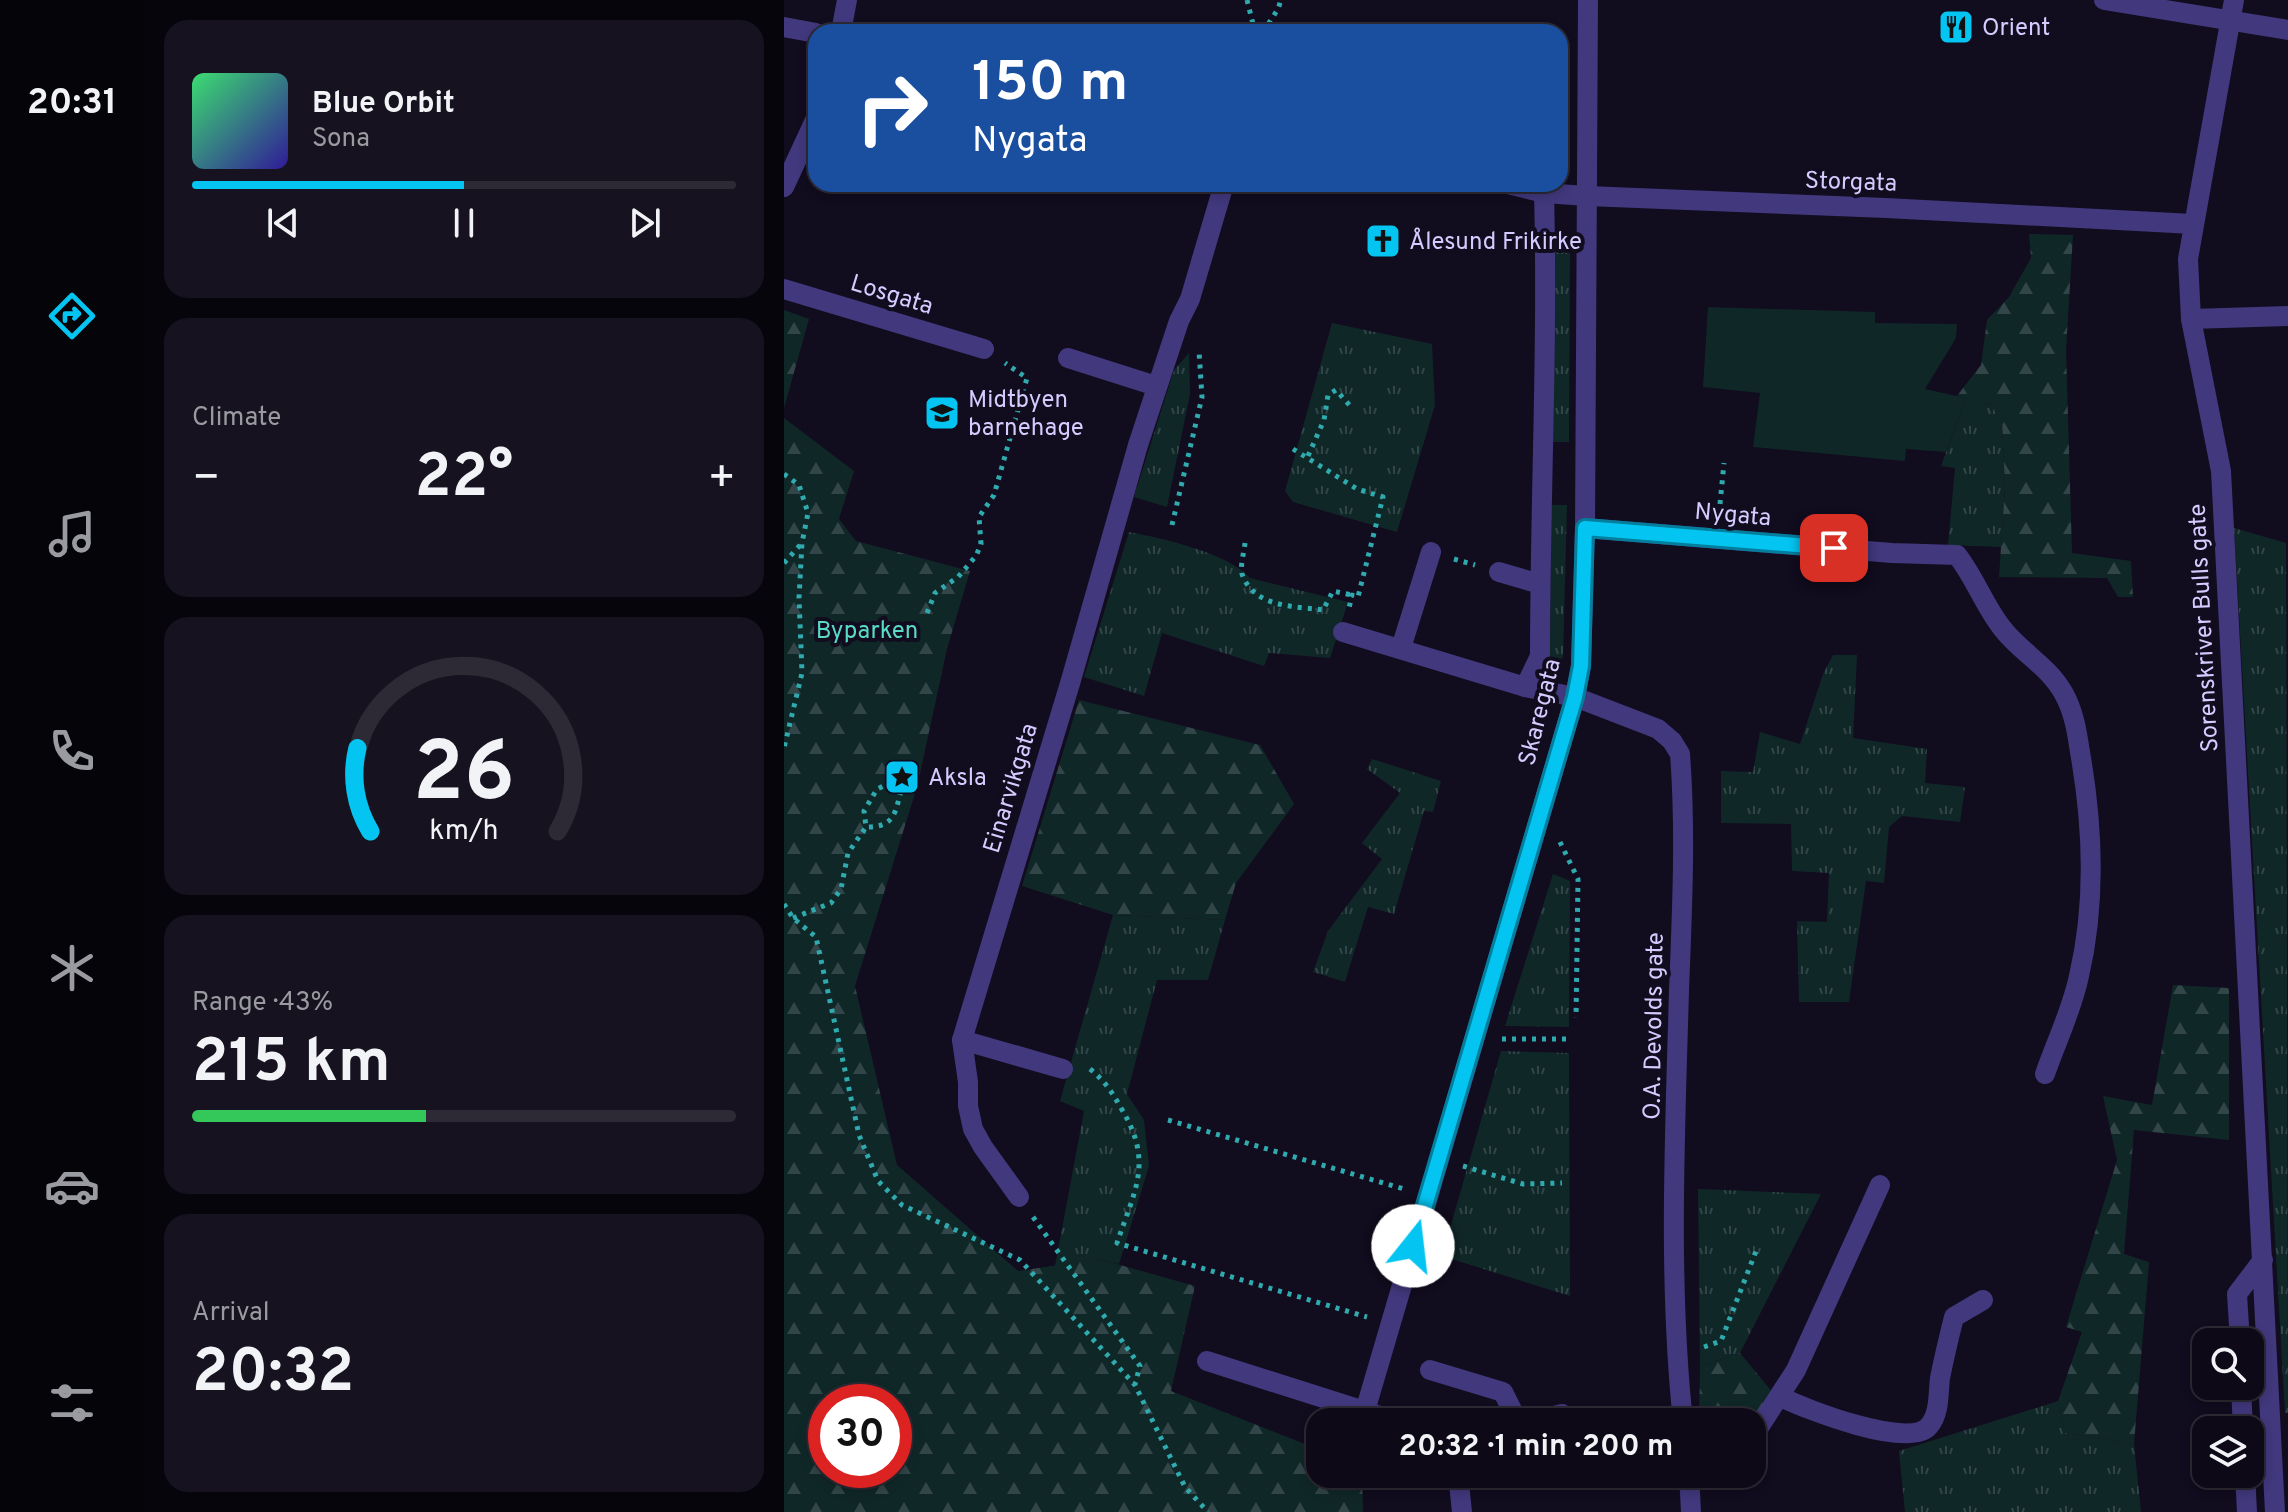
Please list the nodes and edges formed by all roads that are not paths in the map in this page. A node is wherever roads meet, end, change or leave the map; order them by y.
1 (847, 0) edge
2 (1588, 0) edge
3 (2104, 0) edge
4 (2231, 10) edge
5 (842, 24) edge
6 (784, 27) edge
7 (2288, 30) edge
8 (808, 32) edge
9 (808, 135) edge
10 (784, 187) edge
11 (1222, 192) edge
12 (1540, 192) edge
13 (1544, 193) junction
14 (1587, 196) junction
15 (2193, 224) junction
16 (784, 289) edge
17 (2288, 316) edge
18 (2191, 319) junction
19 (984, 349) road end
20 (1068, 358) dead end
21 (1156, 386) junction
22 (1585, 528) junction
23 (1431, 552) road end
24 (1499, 572) road end
25 (1540, 584) junction
26 (1343, 632) dead end
27 (1401, 648) junction
28 (1525, 687) junction
29 (1575, 697) junction
30 (962, 1040) junction
31 (1063, 1069) road end
32 (2045, 1074) dead end
33 (1880, 1185) dead end
34 (1019, 1197) road end
35 (2263, 1260) junction
36 (1983, 1300) dead end
37 (2239, 1328) edge
38 (1207, 1361) dead end
39 (1430, 1370) dead end
40 (1781, 1397) junction
41 (1356, 1408) edge
42 (1366, 1408) edge
43 (1511, 1408) edge
44 (1681, 1408) edge
45 (1766, 1418) edge
46 (1459, 1488) edge
47 (1692, 1488) edge
48 (2246, 1488) edge
49 (1462, 1512) edge
50 (1691, 1512) edge
51 (2247, 1512) edge
52 (2275, 1512) edge

1 - 5 street
2 - 14 street, Skaregata
3 - 4 street
4 - 7 street
4 - 15 street, Sorenskriver Bulls gate
6 - 8 street
9 - 10 street
11 - 21 street, Einarvikgata
12 - 13 street, Storgata
13 - 14 street, Storgata
13 - 25 street
14 - 15 street, Storgata
14 - 22 street, Skaregata
15 - 18 street, Sorenskriver Bulls gate
16 - 19 street, Losgata
17 - 18 street
18 - 35 street, Sorenskriver Bulls gate
20 - 21 street
21 - 30 street, Einarvikgata
22 - 29 street, Skaregata
22 - 32 street, Nygata
23 - 27 street
24 - 25 street
25 - 28 street
26 - 27 street, O.A. Devolds gate
27 - 28 street, O.A. Devolds gate
28 - 29 street, O.A. Devolds gate
29 - 42 street, Skaregata
29 - 44 street, O.A. Devolds gate
30 - 31 street
30 - 34 street, Einarvikgata
33 - 40 street
35 - 37 street
35 - 52 street, Sorenskriver Bulls gate
36 - 40 street
38 - 41 street
39 - 43 street
40 - 45 street
46 - 49 street
47 - 50 street
48 - 51 street

